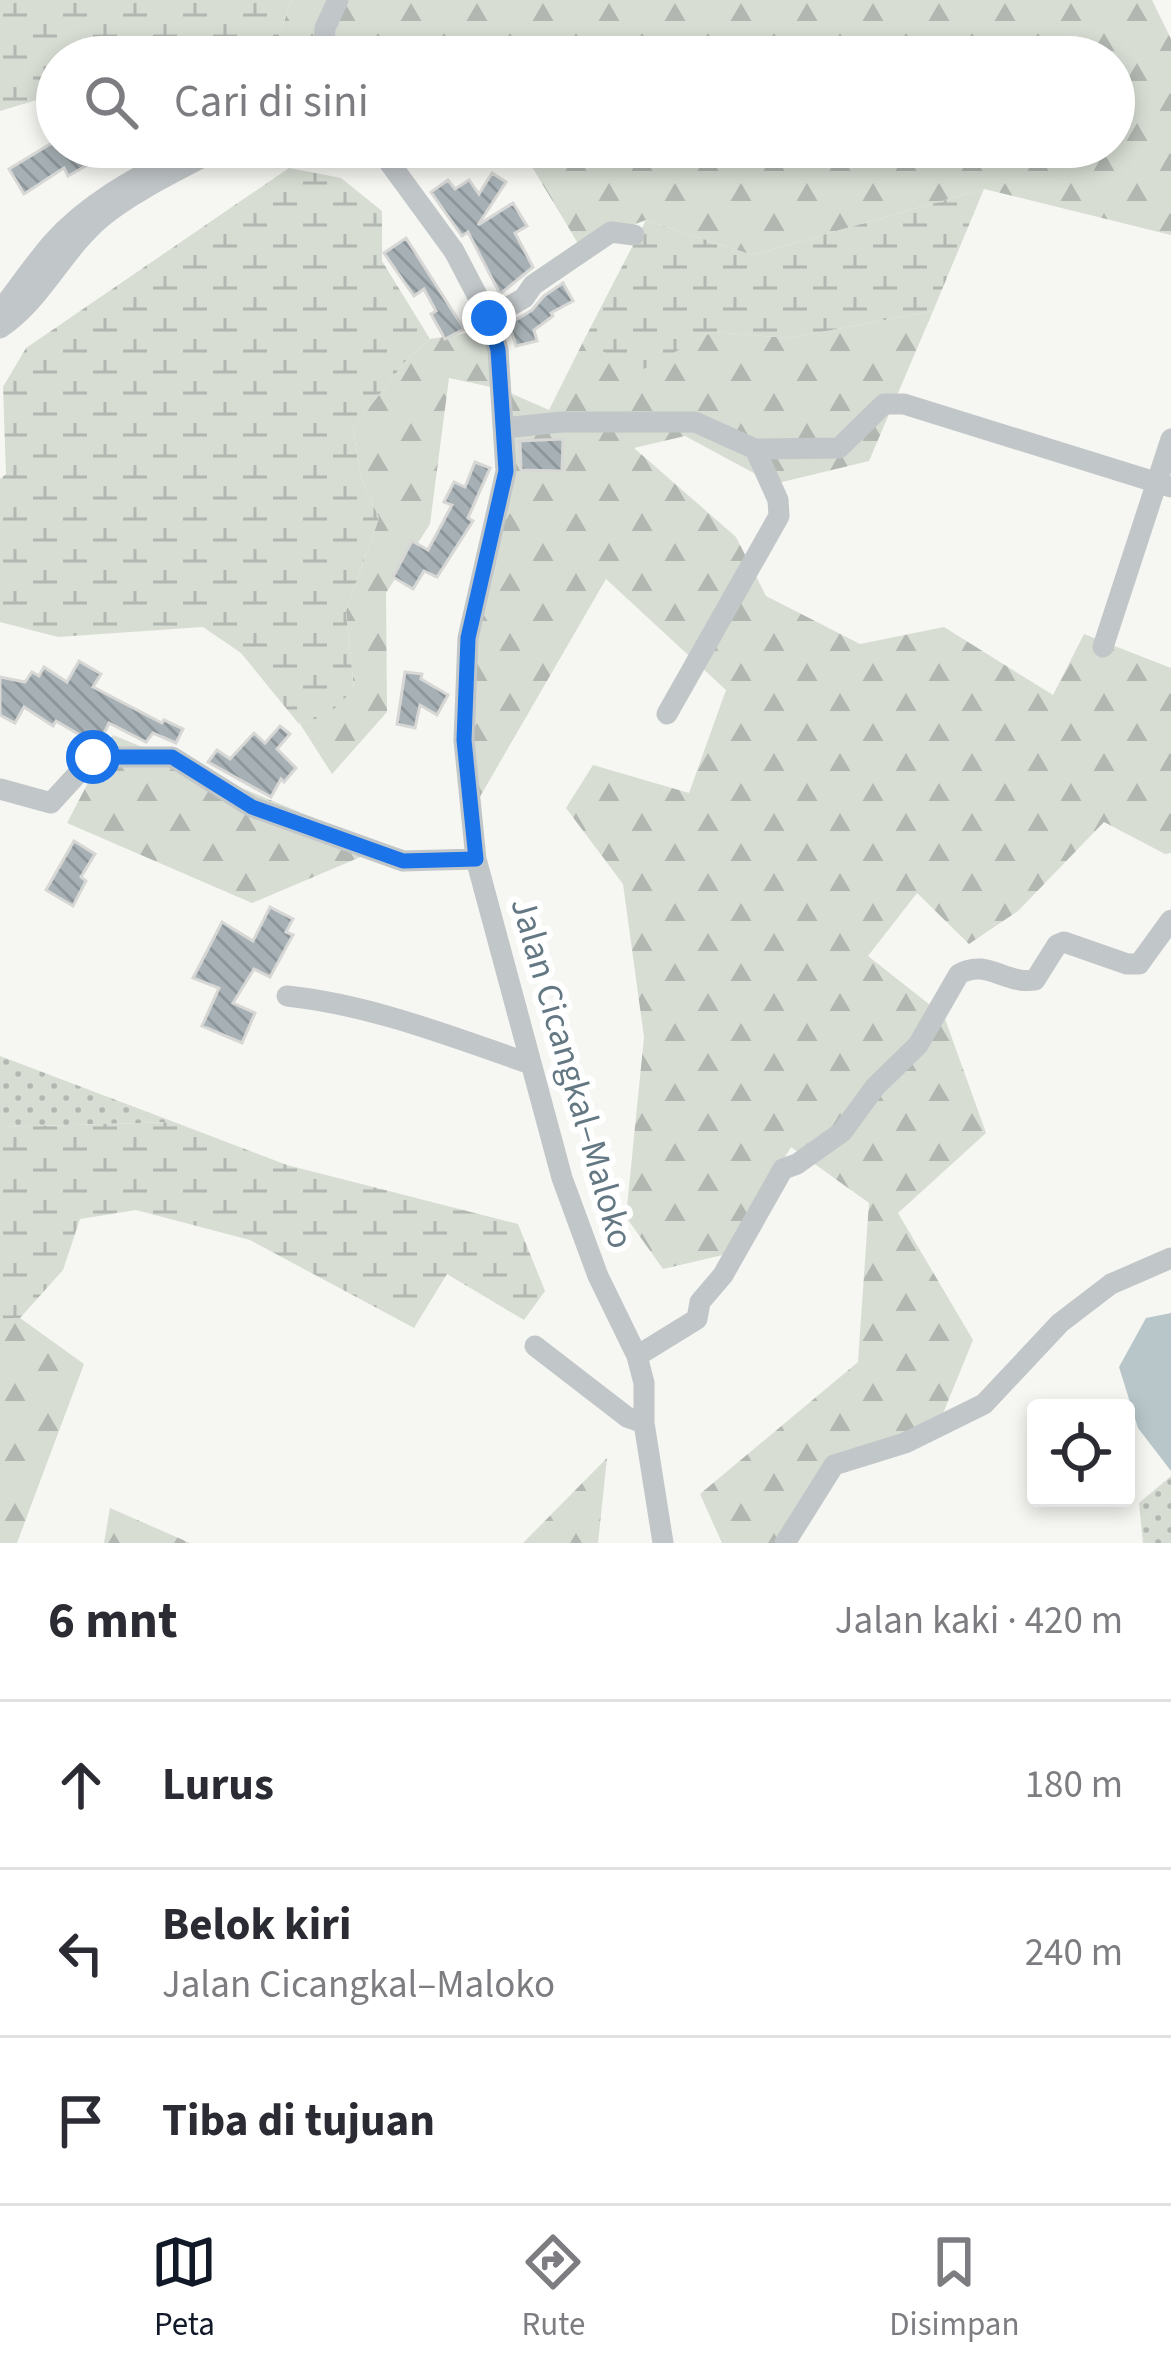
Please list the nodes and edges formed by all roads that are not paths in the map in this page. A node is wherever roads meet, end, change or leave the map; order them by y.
1 (338, 0) edge
2 (325, 36) edge
3 (154, 168) edge
4 (186, 168) edge
5 (393, 168) edge
6 (634, 236) dead end
7 (0, 311) edge
8 (489, 318) junction
9 (0, 328) edge
10 (505, 428) junction
11 (1171, 439) edge
12 (755, 449) junction
13 (1163, 485) edge
14 (1103, 647) dead end
15 (667, 714) dead end
16 (0, 789) edge
17 (476, 859) junction
18 (1171, 920) edge
19 (287, 996) dead end
20 (531, 1064) junction
21 (1171, 1258) edge
22 (535, 1346) dead end
23 (637, 1356) junction
24 (644, 1423) junction
25 (663, 1543) edge
26 (785, 1543) edge

1 - 2 street
3 - 7 street
4 - 9 street
5 - 8 street, Jalan Cicangkal–Maloko
6 - 8 street
8 - 10 street, Jalan Cicangkal–Maloko
10 - 12 street
10 - 17 street, Jalan Cicangkal–Maloko
11 - 13 street
12 - 13 street
12 - 15 street
13 - 14 street
16 - 17 street
17 - 20 street, Jalan Cicangkal–Maloko
18 - 23 street
19 - 20 street
20 - 23 street, Jalan Cicangkal–Maloko
21 - 26 street
22 - 24 street
23 - 24 street, Jalan Cicangkal–Maloko
24 - 25 street, Jalan Cicangkal–Maloko

